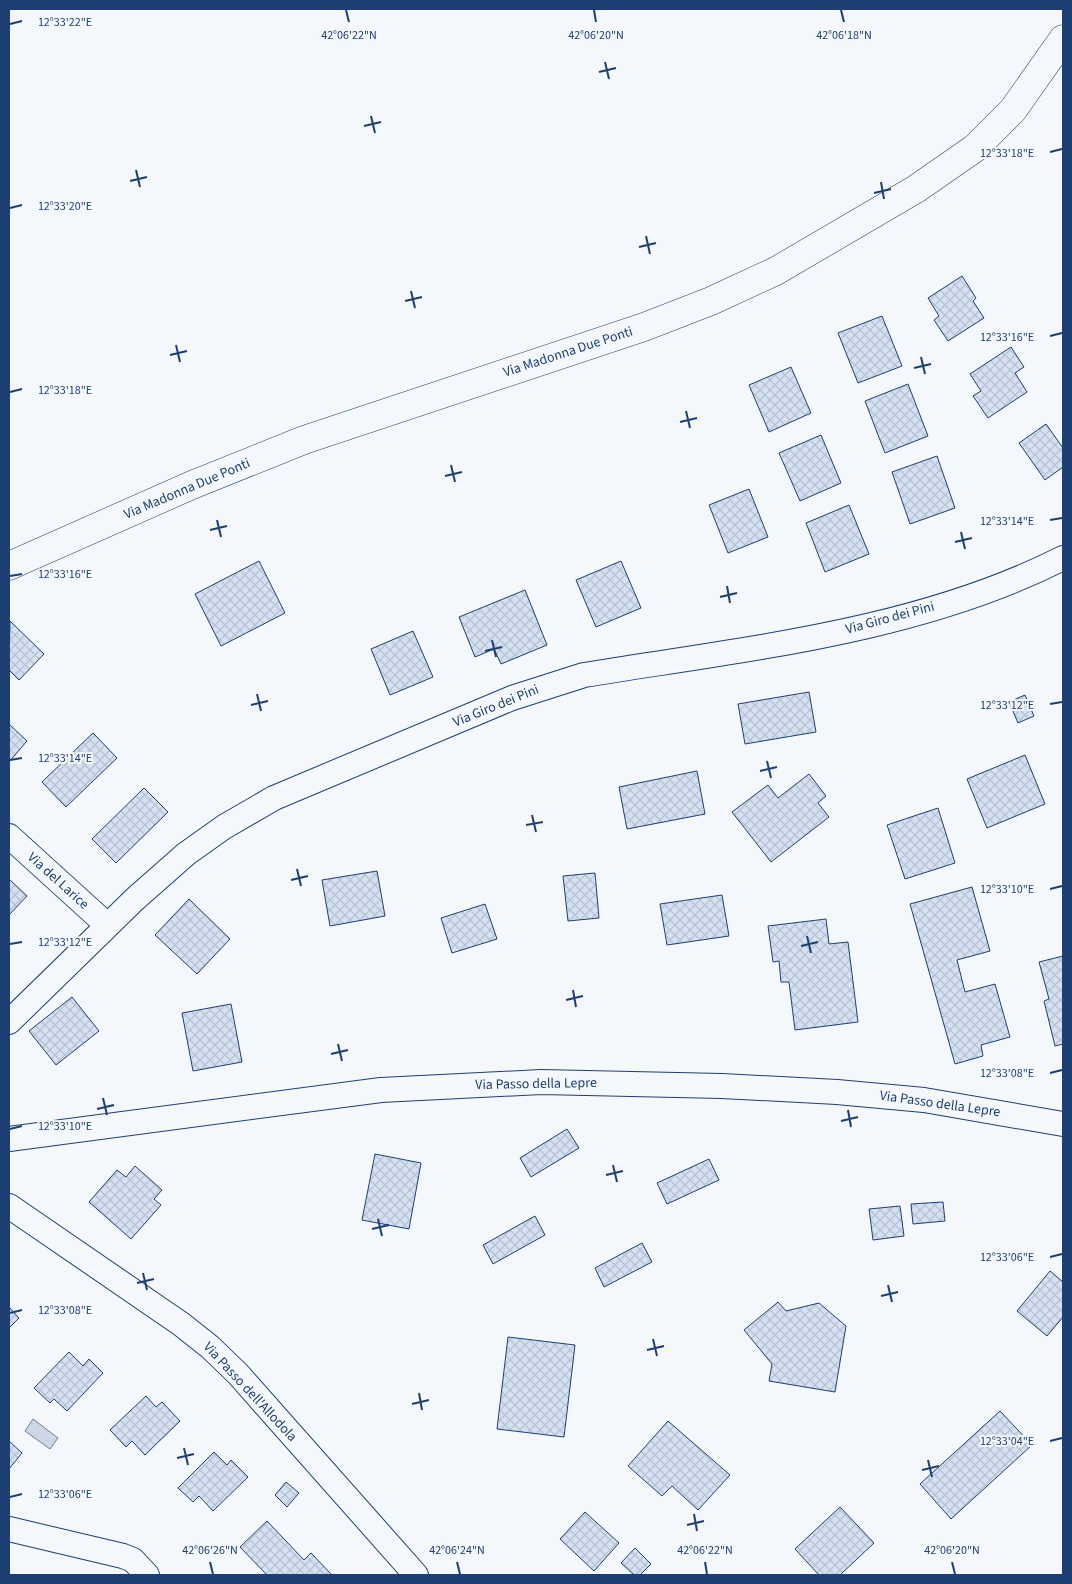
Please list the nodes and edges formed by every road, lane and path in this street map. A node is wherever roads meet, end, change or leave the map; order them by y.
1 (1063, 39) edge
2 (1063, 558) edge
3 (9, 566) edge
4 (9, 836) edge
5 (107, 925) junction
6 (9, 1022) edge
7 (1063, 1124) edge
8 (9, 1138) edge
9 (9, 1206) edge
10 (9, 1529) edge
11 (147, 1575) edge
12 (416, 1575) edge

1 - 3 main road, Via Madonna Due Ponti
2 - 5 street, Via Giro dei Pini
4 - 5 street, Via del Larice
5 - 6 street, Via Giro dei Pini
7 - 8 street, Via Passo della Lepre
9 - 12 street, Via Passo dell'Allodola
10 - 11 street

